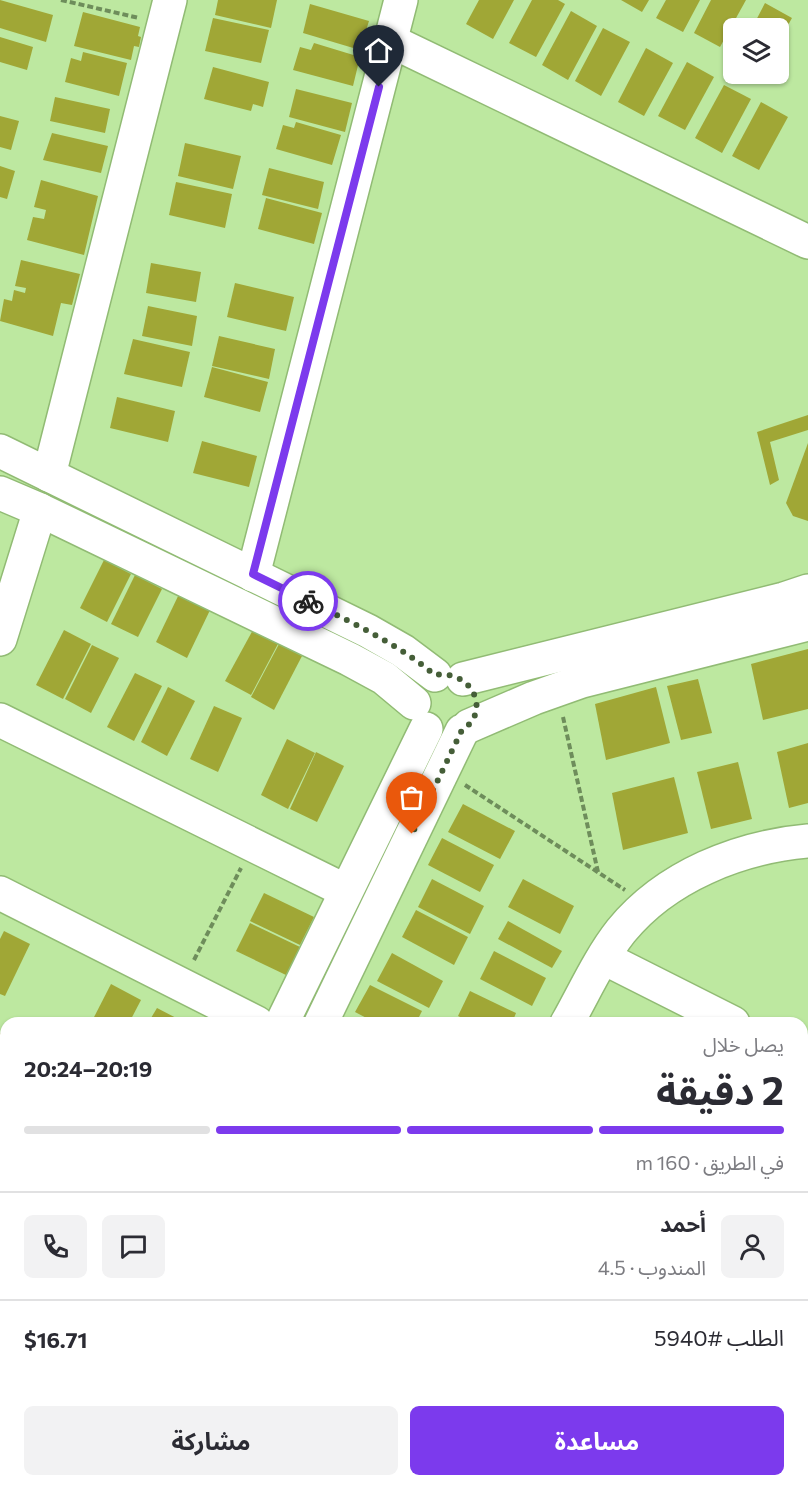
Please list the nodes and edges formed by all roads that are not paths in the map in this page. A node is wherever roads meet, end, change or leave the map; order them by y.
1 (401, 0) edge
2 (167, 12) edge
3 (391, 41) junction
4 (808, 242) edge
5 (0, 451) edge
6 (49, 475) junction
7 (0, 493) edge
8 (40, 510) junction
9 (253, 574) junction
10 (808, 591) edge
11 (808, 624) edge
12 (0, 639) edge
13 (449, 677) junction
14 (420, 716) junction
15 (0, 720) edge
16 (466, 728) junction
17 (808, 841) edge
18 (346, 891) junction
19 (0, 893) edge
20 (604, 958) junction
21 (245, 1017) edge
22 (285, 1017) edge
23 (324, 1017) edge
24 (570, 1017) edge
25 (721, 1017) edge

1 - 3 street
2 - 6 street
3 - 4 street
3 - 9 street
5 - 6 street
6 - 9 street
7 - 8 street
8 - 12 street
8 - 14 street
9 - 13 street
10 - 13 street
11 - 16 street
13 - 14 street
13 - 16 street
14 - 16 street
14 - 18 street
15 - 18 street
16 - 23 street
17 - 20 street
18 - 22 street
19 - 21 street
20 - 24 street
20 - 25 street

